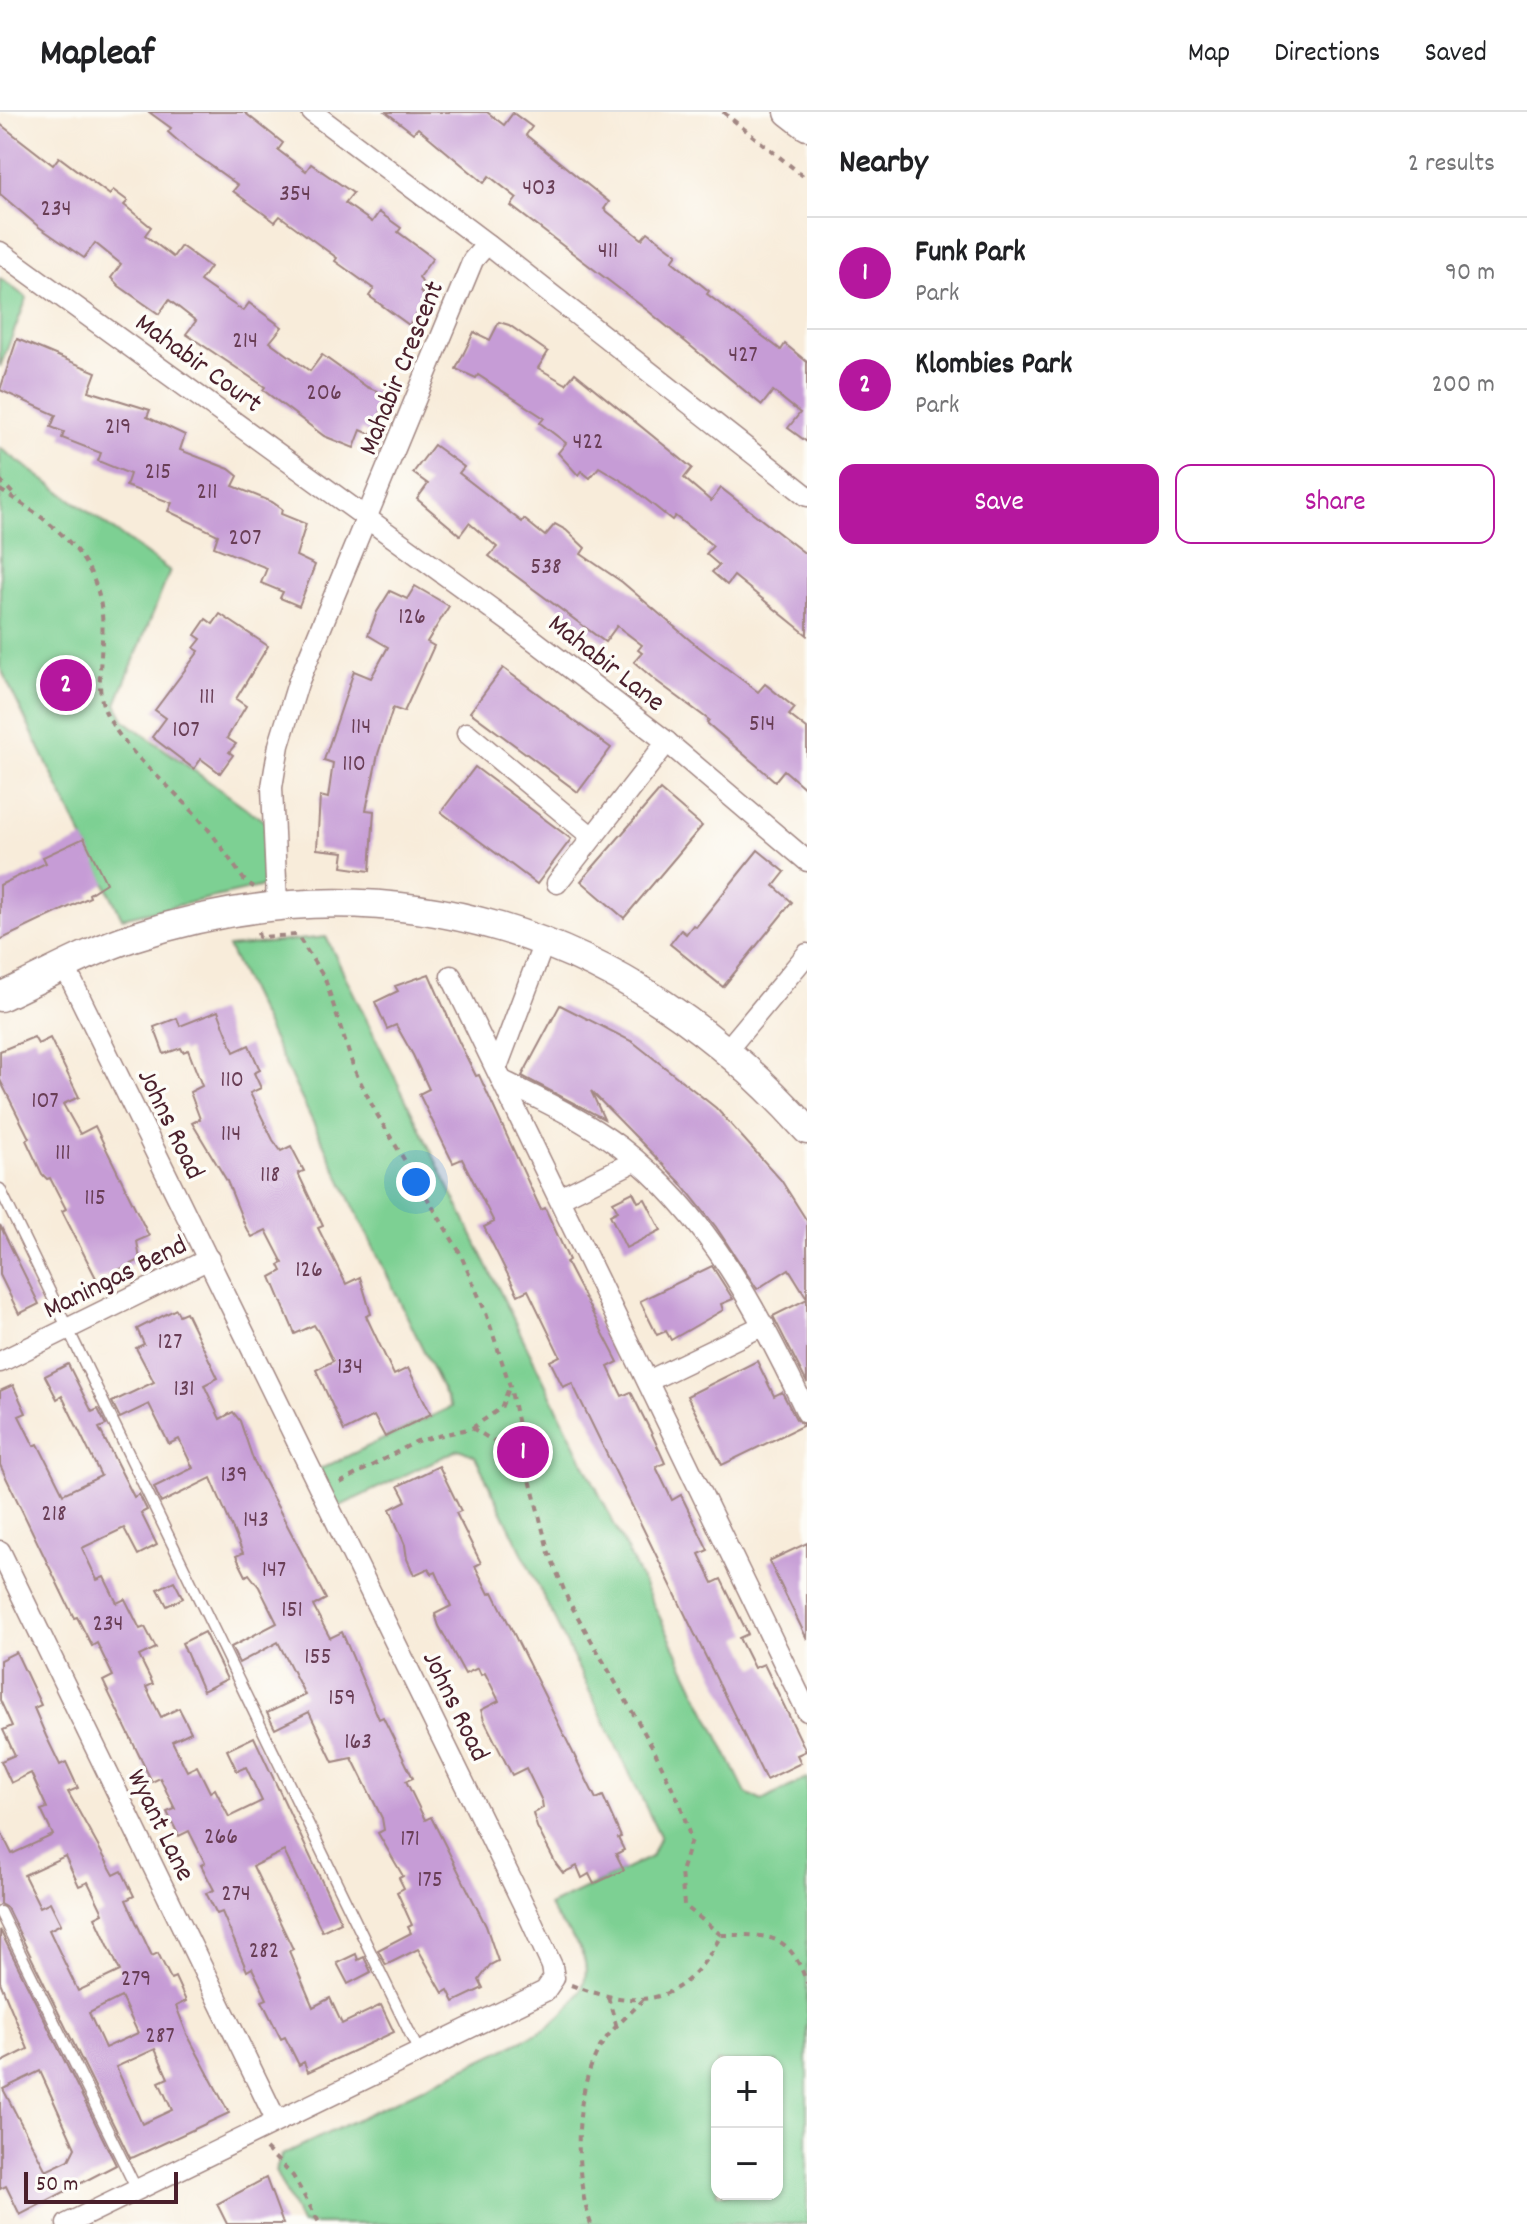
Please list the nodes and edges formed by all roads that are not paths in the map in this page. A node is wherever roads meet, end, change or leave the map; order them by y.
1 (312, 112) edge
2 (789, 112) edge
3 (807, 126) edge
4 (487, 244) junction
5 (0, 252) edge
6 (807, 496) edge
7 (367, 516) junction
8 (467, 733) dead end
9 (667, 742) junction
10 (591, 836) junction
11 (807, 861) edge
12 (557, 883) dead end
13 (267, 906) junction
14 (545, 940) junction
15 (807, 954) edge
16 (65, 967) junction
17 (451, 976) dead end
18 (0, 997) edge
19 (727, 1050) junction
20 (500, 1074) junction
21 (807, 1130) edge
22 (635, 1161) junction
23 (0, 1189) edge
24 (560, 1198) junction
25 (209, 1259) junction
26 (764, 1325) junction
27 (67, 1329) junction
28 (0, 1362) edge
29 (648, 1381) junction
30 (807, 1413) edge
31 (0, 1551) edge
32 (799, 1675) edge
33 (807, 1711) edge
34 (0, 1912) edge
35 (419, 2052) junction
36 (276, 2120) junction
37 (137, 2190) junction
38 (67, 2224) edge

1 - 4 street
2 - 3 street
4 - 6 street
4 - 7 street, Mahabir Crescent
5 - 7 street, Mahabir Court
7 - 9 street, Mahabir Lane
7 - 13 street, Mahabir Crescent
8 - 10 street
9 - 10 street
9 - 11 street, Mahabir Lane
10 - 12 street
13 - 14 street
13 - 16 street
14 - 19 street
14 - 20 street
15 - 19 street
16 - 18 street
16 - 25 street, Johns Road
17 - 20 street
19 - 21 street
20 - 22 street
20 - 24 street
22 - 24 street
22 - 26 street
23 - 27 lane
24 - 29 street
25 - 27 street, Maningas Bend
25 - 35 street, Johns Road
26 - 29 street
26 - 30 street
27 - 28 street, Maningas Bend
27 - 35 lane
29 - 32 street
31 - 36 street, Wyant Lane
32 - 33 street
34 - 37 lane
35 - 36 street, Johns Road
36 - 37 street, Johns Road
37 - 38 street, Johns Road

